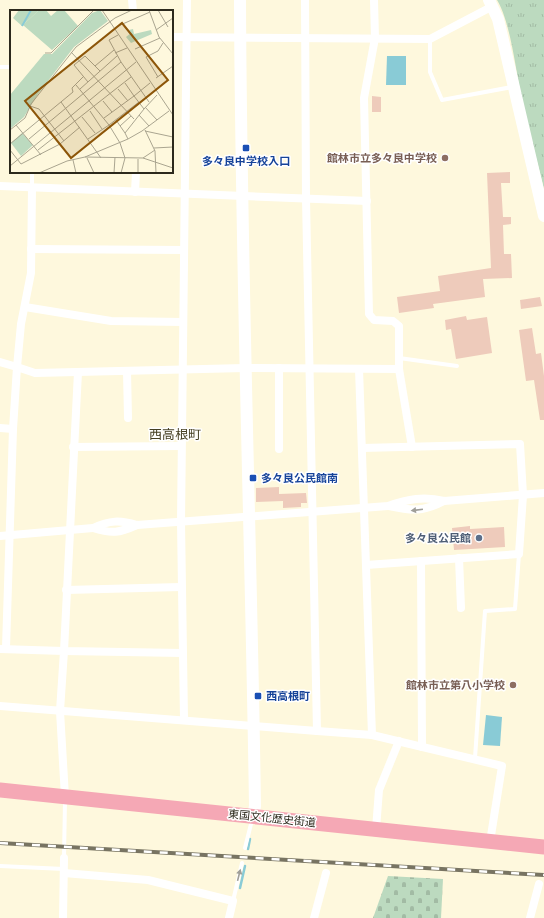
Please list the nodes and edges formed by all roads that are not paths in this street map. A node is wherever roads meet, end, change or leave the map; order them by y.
1 (132, 0) edge
2 (187, 0) edge
3 (240, 0) edge
4 (305, 0) edge
5 (374, 0) edge
6 (491, 3) edge
7 (133, 10) edge
8 (173, 37) edge
9 (187, 37) junction
10 (305, 37) junction
11 (240, 38) junction
12 (375, 38) junction
13 (430, 39) junction
14 (0, 67) edge
15 (10, 68) edge
16 (512, 86) junction
17 (32, 173) edge
18 (136, 173) edge
19 (0, 186) edge
20 (32, 188) junction
21 (135, 192) junction
22 (185, 194) junction
23 (242, 196) junction
24 (306, 200) junction
25 (367, 200) junction
26 (544, 216) edge
27 (31, 249) junction
28 (183, 250) junction
29 (25, 307) junction
30 (183, 322) junction
31 (399, 358) junction
32 (0, 362) edge
33 (456, 366) dead end
34 (16, 367) junction
35 (245, 368) junction
36 (279, 368) junction
37 (310, 368) junction
38 (359, 369) junction
39 (400, 369) junction
40 (182, 370) junction
41 (127, 371) junction
42 (78, 372) junction
43 (128, 418) dead end
44 (0, 428) edge
45 (13, 429) junction
46 (181, 446) junction
47 (73, 447) junction
48 (412, 447) junction
49 (362, 448) junction
50 (278, 449) dead end
51 (544, 494) edge
52 (523, 495) junction
53 (363, 507) junction
54 (312, 512) junction
55 (248, 517) junction
56 (180, 522) junction
57 (69, 530) junction
58 (9, 535) junction
59 (0, 536) edge
60 (519, 554) junction
61 (459, 558) junction
62 (421, 561) junction
63 (366, 565) junction
64 (181, 587) junction
65 (66, 590) junction
66 (461, 608) dead end
67 (3, 648) edge
68 (64, 651) junction
69 (183, 653) junction
70 (0, 706) edge
71 (60, 711) junction
72 (184, 720) junction
73 (254, 726) junction
74 (317, 731) junction
75 (372, 735) junction
76 (399, 741) junction
77 (422, 747) junction
78 (475, 758) junction
79 (0, 790) edge
80 (65, 797) junction
81 (253, 816) junction
82 (376, 829) junction
83 (490, 842) junction
84 (544, 847) edge
85 (245, 848) dead end
86 (64, 858) joint
87 (242, 863) dead end
88 (0, 866) edge
89 (64, 871) junction
90 (326, 873) dead end
91 (542, 885) edge
92 (233, 900) junction
93 (63, 918) edge
94 (229, 918) edge
95 (314, 918) edge
96 (530, 918) edge

1 - 7 street
2 - 9 street
3 - 11 street
4 - 10 street
5 - 12 street
6 - 13 street
6 - 16 street
8 - 9 street
9 - 11 street
9 - 22 street
10 - 11 street
10 - 12 street
10 - 24 street
11 - 23 street
12 - 13 street
12 - 25 street
13 - 16 lane
14 - 15 lane
16 - 26 street
17 - 20 lane
18 - 21 street
19 - 20 street
20 - 21 street
20 - 27 street
21 - 22 street
22 - 23 street
22 - 28 street
23 - 24 street
23 - 35 street
24 - 25 street
24 - 37 street
25 - 31 street
27 - 28 street
27 - 29 street
28 - 30 street
29 - 30 street
29 - 34 street
30 - 40 street
31 - 33 lane
31 - 39 street
32 - 34 street
34 - 42 street
34 - 45 street
35 - 36 street
35 - 40 street
35 - 55 street
36 - 37 street
36 - 50 street
37 - 38 street
37 - 54 street
38 - 39 street
38 - 49 street
39 - 48 street
40 - 41 street
40 - 46 street
41 - 42 street
41 - 43 street
42 - 47 street
44 - 45 street
45 - 58 street
46 - 47 street
46 - 56 street
47 - 57 street
48 - 49 street
48 - 52 street
49 - 53 street
51 - 52 street
52 - 53 street
52 - 60 street
53 - 54 street
53 - 63 street
54 - 55 street
54 - 74 street
55 - 56 street
55 - 73 street
56 - 57 street
56 - 64 street
57 - 58 street
57 - 65 street
58 - 59 street
58 - 67 street
60 - 61 street
60 - 78 lane
61 - 62 street
61 - 66 street
62 - 63 street
62 - 77 street
63 - 75 street
64 - 65 street
64 - 69 street
65 - 68 street
67 - 68 street
68 - 69 street
68 - 71 street
69 - 72 street
70 - 71 street
71 - 72 street
71 - 80 street
72 - 73 street
73 - 74 street
73 - 81 street
74 - 75 street
75 - 76 street
76 - 77 street
76 - 82 street
77 - 78 street
78 - 83 street
79 - 80 highway, 東国文化歴史街道
80 - 81 highway, 東国文化歴史街道
80 - 86 lane
81 - 82 highway, 東国文化歴史街道
81 - 85 lane
82 - 83 highway, 東国文化歴史街道
83 - 84 highway, 東国文化歴史街道
86 - 89 street
92 -> 87 lane
88 - 89 lane
89 - 92 street
89 - 93 street
90 - 95 street
91 - 96 street
92 - 94 street

